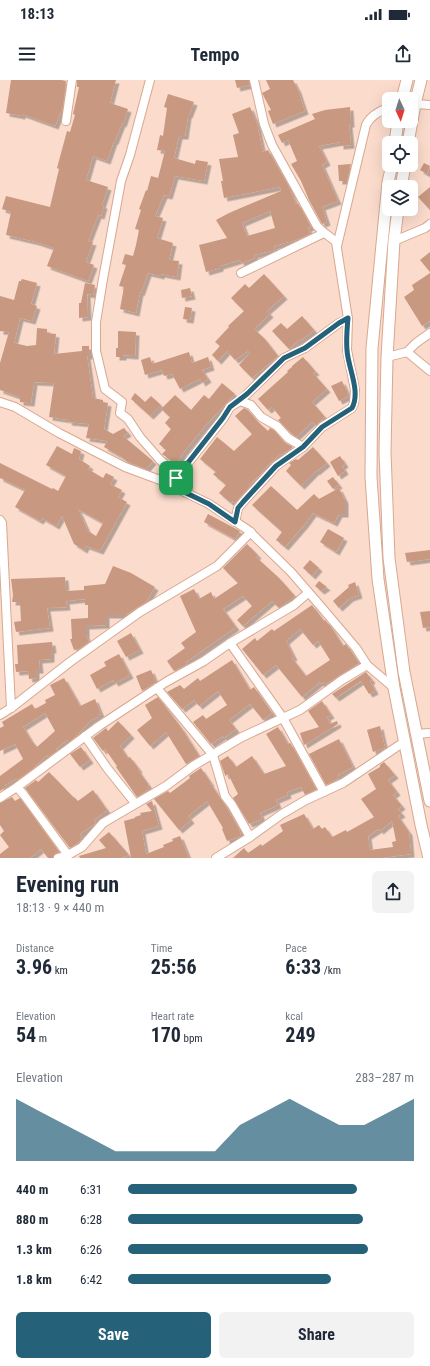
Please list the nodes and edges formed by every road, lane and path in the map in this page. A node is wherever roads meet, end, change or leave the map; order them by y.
1 (72, 80) edge
2 (150, 80) edge
3 (254, 80) edge
4 (407, 80) edge
5 (421, 80) edge
6 (404, 92) edge
7 (418, 92) edge
8 (418, 104) edge
9 (430, 105) edge
10 (382, 110) edge
11 (66, 121) dead end
12 (390, 172) edge
13 (397, 216) edge
14 (428, 228) edge
15 (324, 233) junction
16 (394, 241) junction
17 (337, 246) junction
18 (242, 273) dead end
19 (348, 318) junction
20 (430, 333) edge
21 (407, 352) junction
22 (387, 357) junction
23 (430, 370) edge
24 (240, 401) junction
25 (0, 402) edge
26 (303, 447) junction
27 (176, 478) junction
28 (176, 488) junction
29 (0, 520) edge
30 (235, 522) junction
31 (251, 532) junction
32 (308, 593) junction
33 (230, 643) junction
34 (367, 665) junction
35 (157, 688) junction
36 (394, 688) junction
37 (11, 708) junction
38 (0, 715) edge
39 (283, 718) junction
40 (430, 733) edge
41 (416, 734) junction
42 (85, 736) junction
43 (404, 742) junction
44 (213, 755) junction
45 (17, 787) junction
46 (324, 792) junction
47 (0, 798) edge
48 (430, 801) edge
49 (135, 804) junction
50 (250, 837) junction
51 (68, 855) junction
52 (58, 858) edge
53 (216, 858) edge
54 (429, 858) edge

1 - 11 street
2 - 27 street
3 - 15 street
4 - 6 main road
5 - 7 main road
8 - 9 street
10 - 17 street
12 - 36 main road
13 - 16 main road
14 - 16 street
15 - 17 street
15 - 18 street
16 - 22 main road
17 - 19 street
19 - 24 street
19 - 26 street
20 - 21 street
21 - 22 street
21 - 23 street
22 - 41 main road
24 - 26 street
24 - 27 street
25 - 28 street
26 - 30 street
27 - 28 street
28 - 30 street
29 - 37 street
30 - 31 street
31 - 32 street
31 - 37 street
32 - 33 street
32 - 34 street
33 - 35 street
33 - 39 street
34 - 36 street
34 - 39 street
35 - 42 street
35 - 44 street
36 - 43 main road
37 - 38 street
39 - 44 street
39 - 46 street
40 - 41 street
41 - 48 main road
42 - 45 street
42 - 49 street
43 - 46 street
43 - 54 main road
44 - 49 street
44 - 50 street
45 - 47 street
45 - 51 street
46 - 50 street
49 - 51 street
50 - 53 street
51 - 52 street

